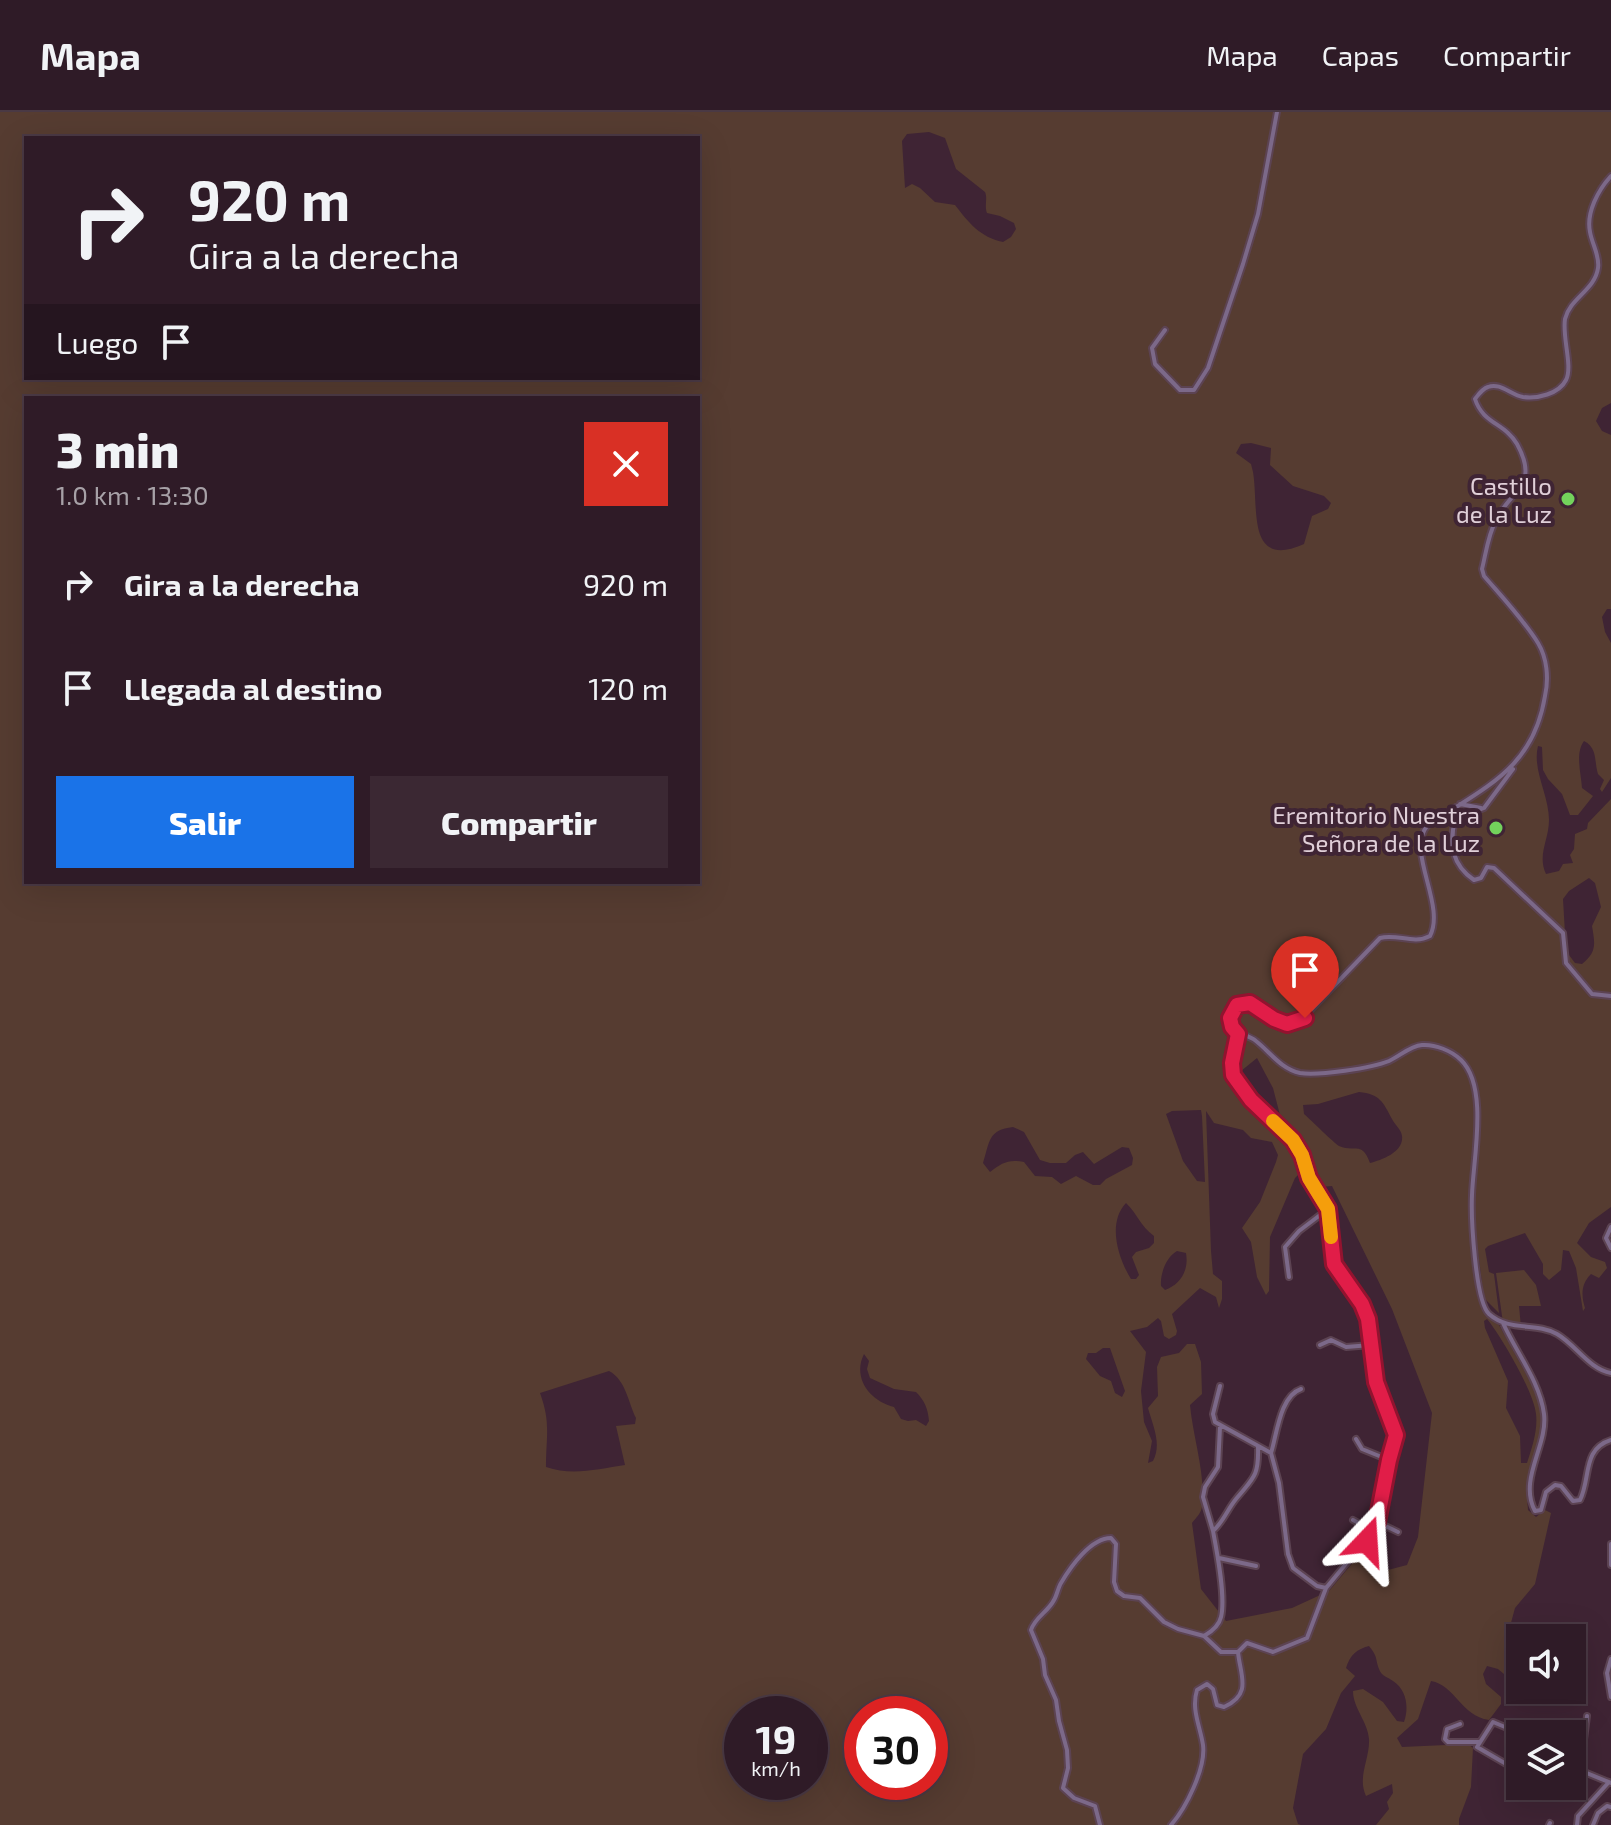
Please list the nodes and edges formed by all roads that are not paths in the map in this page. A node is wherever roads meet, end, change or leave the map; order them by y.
1 (1277, 112) edge
2 (1611, 176) edge
3 (1165, 330) dead end
4 (1516, 764) junction
5 (1460, 804) junction
6 (1484, 808) junction
7 (1611, 996) edge
8 (1238, 1034) junction
9 (1328, 1209) junction
10 (1611, 1227) edge
11 (1611, 1248) edge
12 (1289, 1277) dead end
13 (1503, 1323) junction
14 (1320, 1345) dead end
15 (1372, 1345) junction
16 (1611, 1373) edge
17 (1220, 1386) dead end
18 (1301, 1389) dead end
19 (1220, 1427) junction
20 (1356, 1439) dead end
21 (1611, 1440) edge
22 (1258, 1447) junction
23 (1271, 1453) junction
24 (1389, 1460) junction
25 (1353, 1520) dead end
26 (1377, 1522) junction
27 (1213, 1531) junction
28 (1373, 1531) junction
29 (1398, 1532) dead end
30 (1611, 1544) edge
31 (1219, 1558) junction
32 (1611, 1565) edge
33 (1256, 1566) dead end
34 (1326, 1588) junction
35 (1204, 1636) junction
36 (1238, 1652) junction
37 (1611, 1659) edge
38 (1611, 1697) edge
39 (1587, 1716) dead end
40 (1460, 1724) dead end
41 (1586, 1724) edge
42 (1506, 1728) edge
43 (1480, 1742) junction
44 (1506, 1764) edge
45 (1586, 1773) edge
46 (1610, 1783) edge
47 (1611, 1807) edge
48 (1100, 1825) edge
49 (1171, 1825) edge
50 (1577, 1825) edge
51 (1593, 1825) edge

1 - 3 street
2 - 4 street
4 - 5 street
4 - 6 street
5 - 6 street
5 - 8 street
6 - 7 street
8 - 9 street
8 - 13 street
9 - 12 street
9 - 15 street
10 - 11 street
13 - 16 street
13 - 21 street
14 - 15 street
15 - 24 street
17 - 19 street
18 - 23 street
19 - 22 street
19 - 27 street
20 - 24 street
22 - 23 street
22 - 27 street
23 - 34 street
24 - 26 street
25 - 28 street
26 - 28 street
26 - 29 street
27 - 31 street
28 - 34 street
30 - 32 street
31 - 33 street
31 - 35 street
34 - 36 street
35 - 36 street
35 - 48 street
36 - 49 street
37 - 38 street
39 - 41 street
40 - 43 street
42 - 43 street
43 - 44 street
45 - 46 street
46 - 50 street
47 - 51 street

